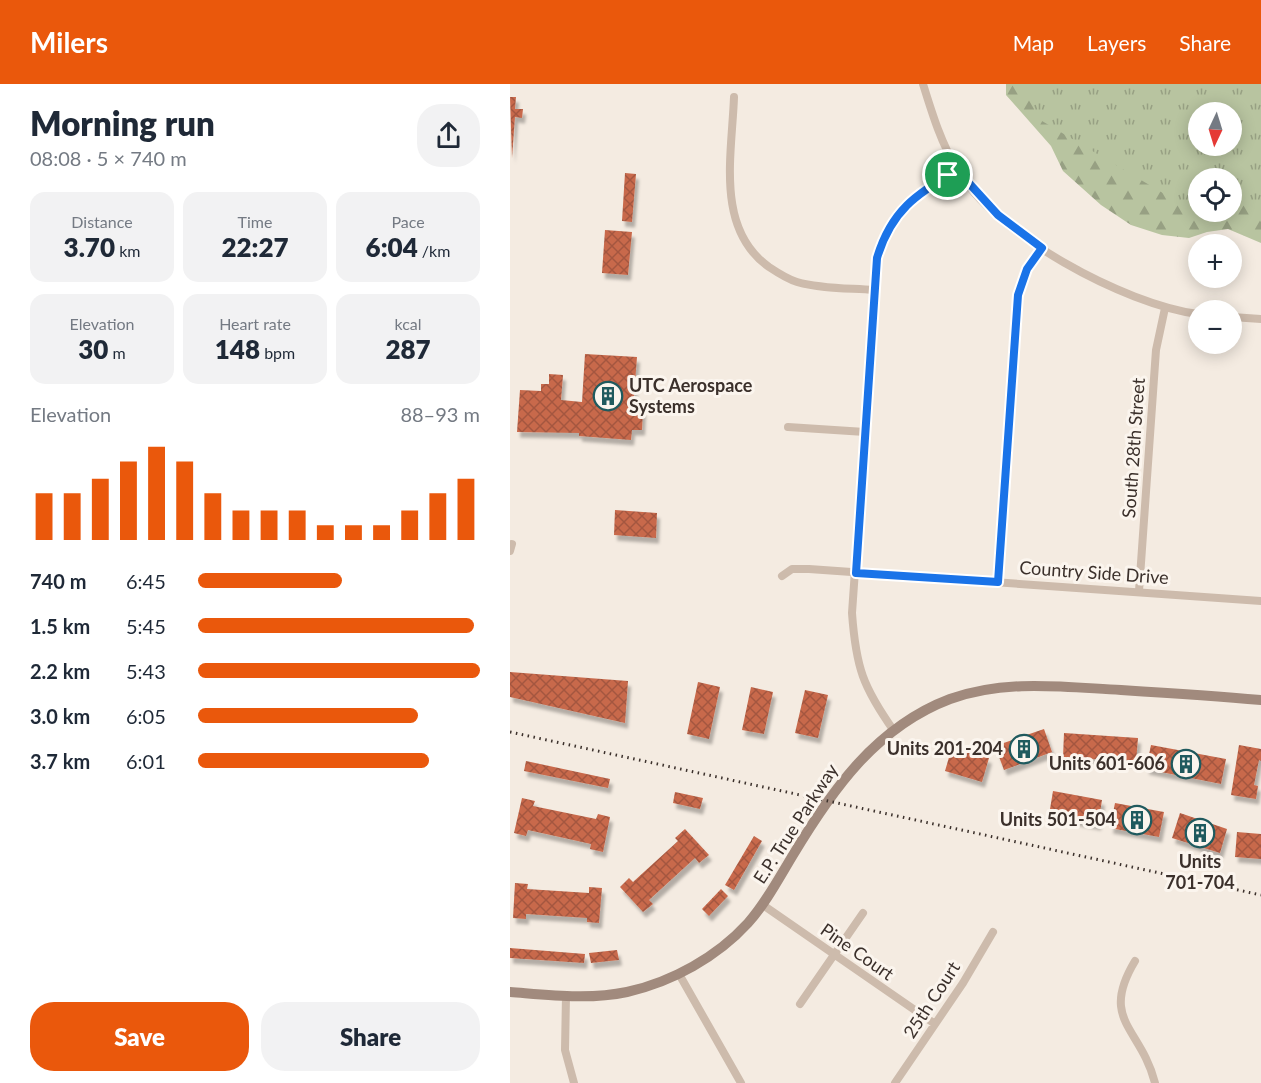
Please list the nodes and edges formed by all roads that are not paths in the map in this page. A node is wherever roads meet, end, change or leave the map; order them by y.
1 (923, 84) edge
2 (734, 97) dead end
3 (957, 170) junction
4 (1042, 248) junction
5 (874, 290) junction
6 (1165, 308) junction
7 (1188, 312) edge
8 (1242, 318) edge
9 (1261, 319) edge
10 (788, 427) dead end
11 (864, 432) junction
12 (856, 573) junction
13 (782, 576) dead end
14 (998, 582) junction
15 (1139, 591) junction
16 (1261, 601) edge
17 (1261, 700) edge
18 (894, 731) junction
19 (763, 904) junction
20 (863, 913) dead end
21 (993, 932) dead end
22 (834, 955) junction
23 (1135, 961) dead end
24 (679, 974) junction
25 (510, 992) edge
26 (566, 996) junction
27 (800, 1004) dead end
28 (935, 1024) junction
29 (574, 1083) edge
30 (741, 1083) edge
31 (895, 1083) edge
32 (1155, 1083) edge

1 - 3 street
2 - 5 street
3 - 4 street
3 - 5 street
4 - 6 street
4 - 14 street
5 - 11 street
6 - 7 street
6 - 15 street, South 28th Street
8 - 9 street
10 - 11 street
11 - 12 street
12 - 13 street, Country Side Drive
12 - 14 street, Country Side Drive
12 - 18 street
14 - 15 street, Country Side Drive
15 - 16 street, Country Side Drive
17 - 18 main road, E.P. True Parkway
18 - 19 main road, E.P. True Parkway
19 - 22 street, Pine Court
19 - 24 main road, E.P. True Parkway
20 - 22 street
21 - 28 street, 25th Court
22 - 27 street
22 - 28 street, Pine Court
23 - 32 street
24 - 26 main road, E.P. True Parkway
24 - 30 street
25 - 26 main road, E.P. True Parkway
26 - 29 street
28 - 31 street, 25th Court

